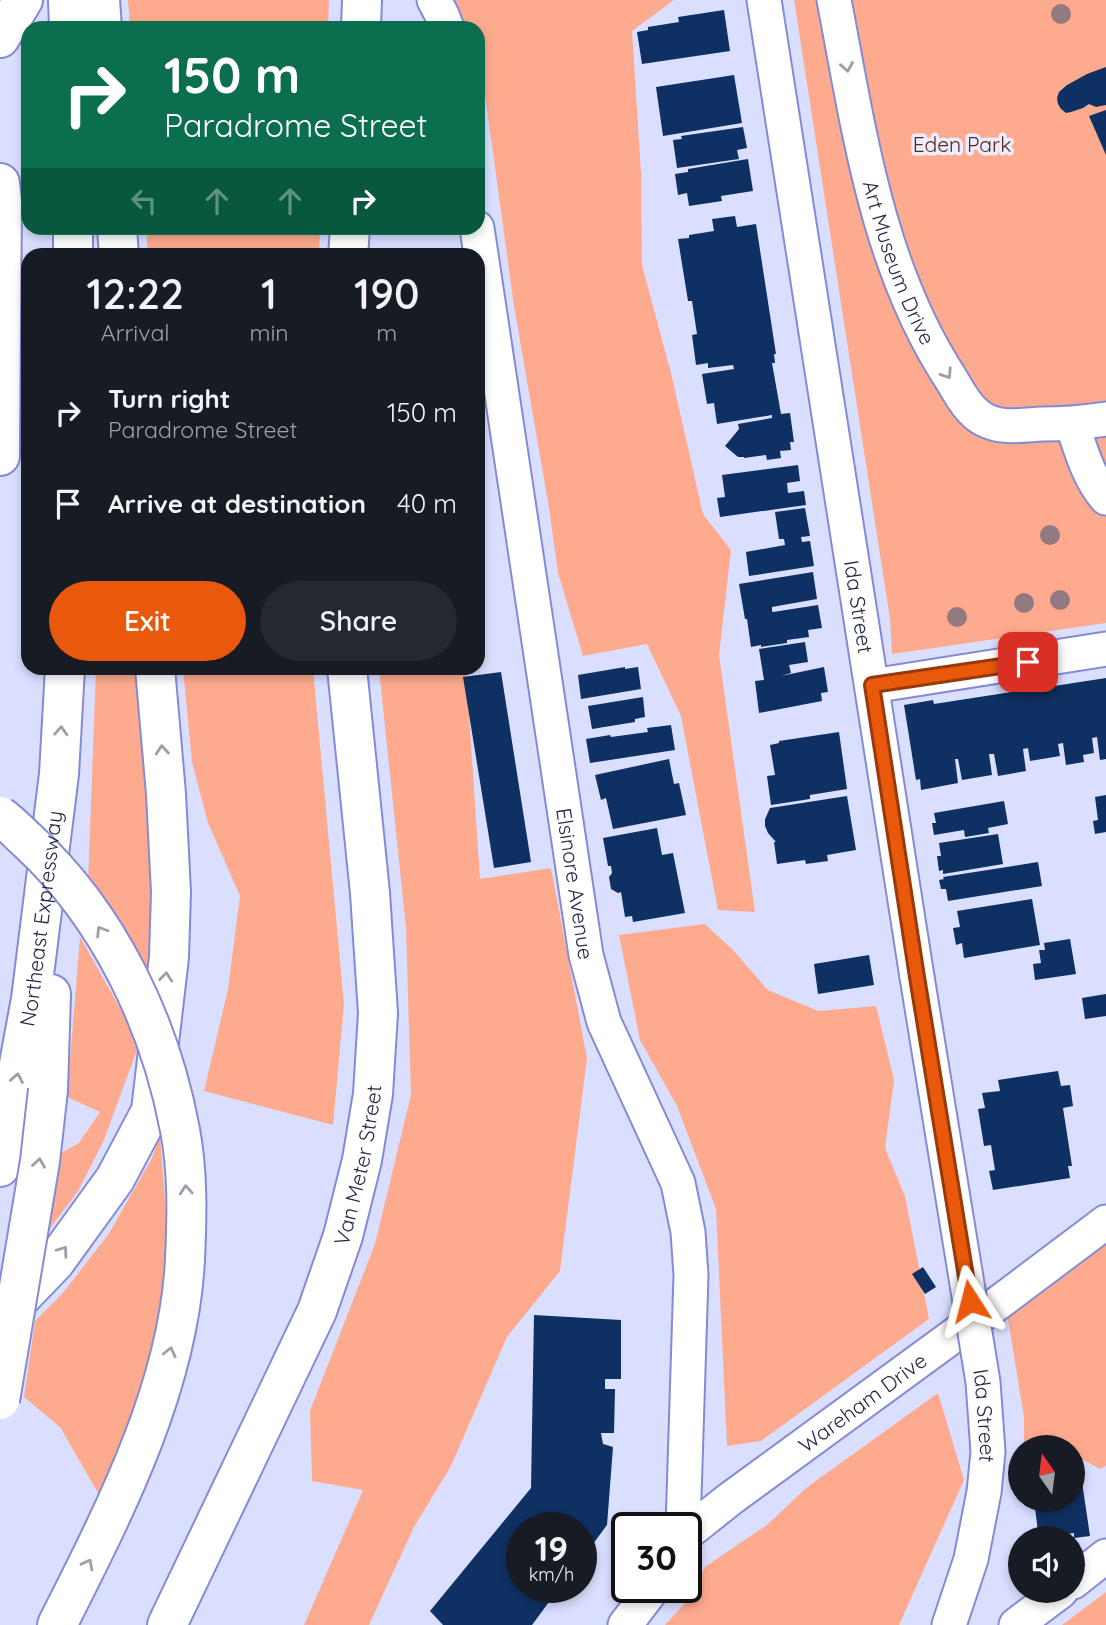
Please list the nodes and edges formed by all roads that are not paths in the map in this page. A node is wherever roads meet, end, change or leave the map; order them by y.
1 (23, 0) edge
2 (68, 0) edge
3 (100, 0) edge
4 (362, 0) edge
5 (434, 0) edge
6 (764, 0) edge
7 (834, 0) edge
8 (69, 21) edge
9 (102, 21) edge
10 (361, 21) edge
11 (444, 21) edge
12 (0, 38) edge
13 (0, 183) edge
14 (485, 281) edge
15 (1106, 419) edge
16 (1072, 424) junction
17 (0, 456) edge
18 (1106, 498) edge
19 (1106, 649) edge
20 (65, 675) edge
21 (156, 675) edge
22 (348, 675) edge
23 (872, 685) junction
24 (59, 774) junction
25 (0, 816) edge
26 (2, 1156) edge
27 (1106, 1222) edge
28 (0, 1319) edge
29 (0, 1400) edge
30 (684, 1512) edge
31 (702, 1521) edge
32 (1106, 1556) edge
33 (1085, 1573) edge
34 (642, 1603) edge
35 (1045, 1603) edge
36 (57, 1625) edge
37 (167, 1625) edge
38 (625, 1625) edge
39 (949, 1625) edge
40 (1016, 1625) edge

1 - 12 main road
2 - 8 main road
3 - 9 main road
4 - 10 main road
5 - 11 street
6 - 23 street, Ida Street
7 -> 16 street, Art Museum Drive
13 - 17 main road
14 - 30 street, Elsinore Avenue
15 - 16 street, Art Museum Drive
16 - 18 street
19 - 23 street
24 -> 20 main road, Northeast Expressway
28 -> 21 main road
22 - 37 main road, Van Meter Street
23 - 39 street, Ida Street, bridge
26 -> 24 main road, Northeast Expressway
29 -> 24 main road, bridge
36 -> 25 main road, bridge
27 - 31 street, Wareham Drive
32 - 33 street
34 - 38 street
35 - 40 street

